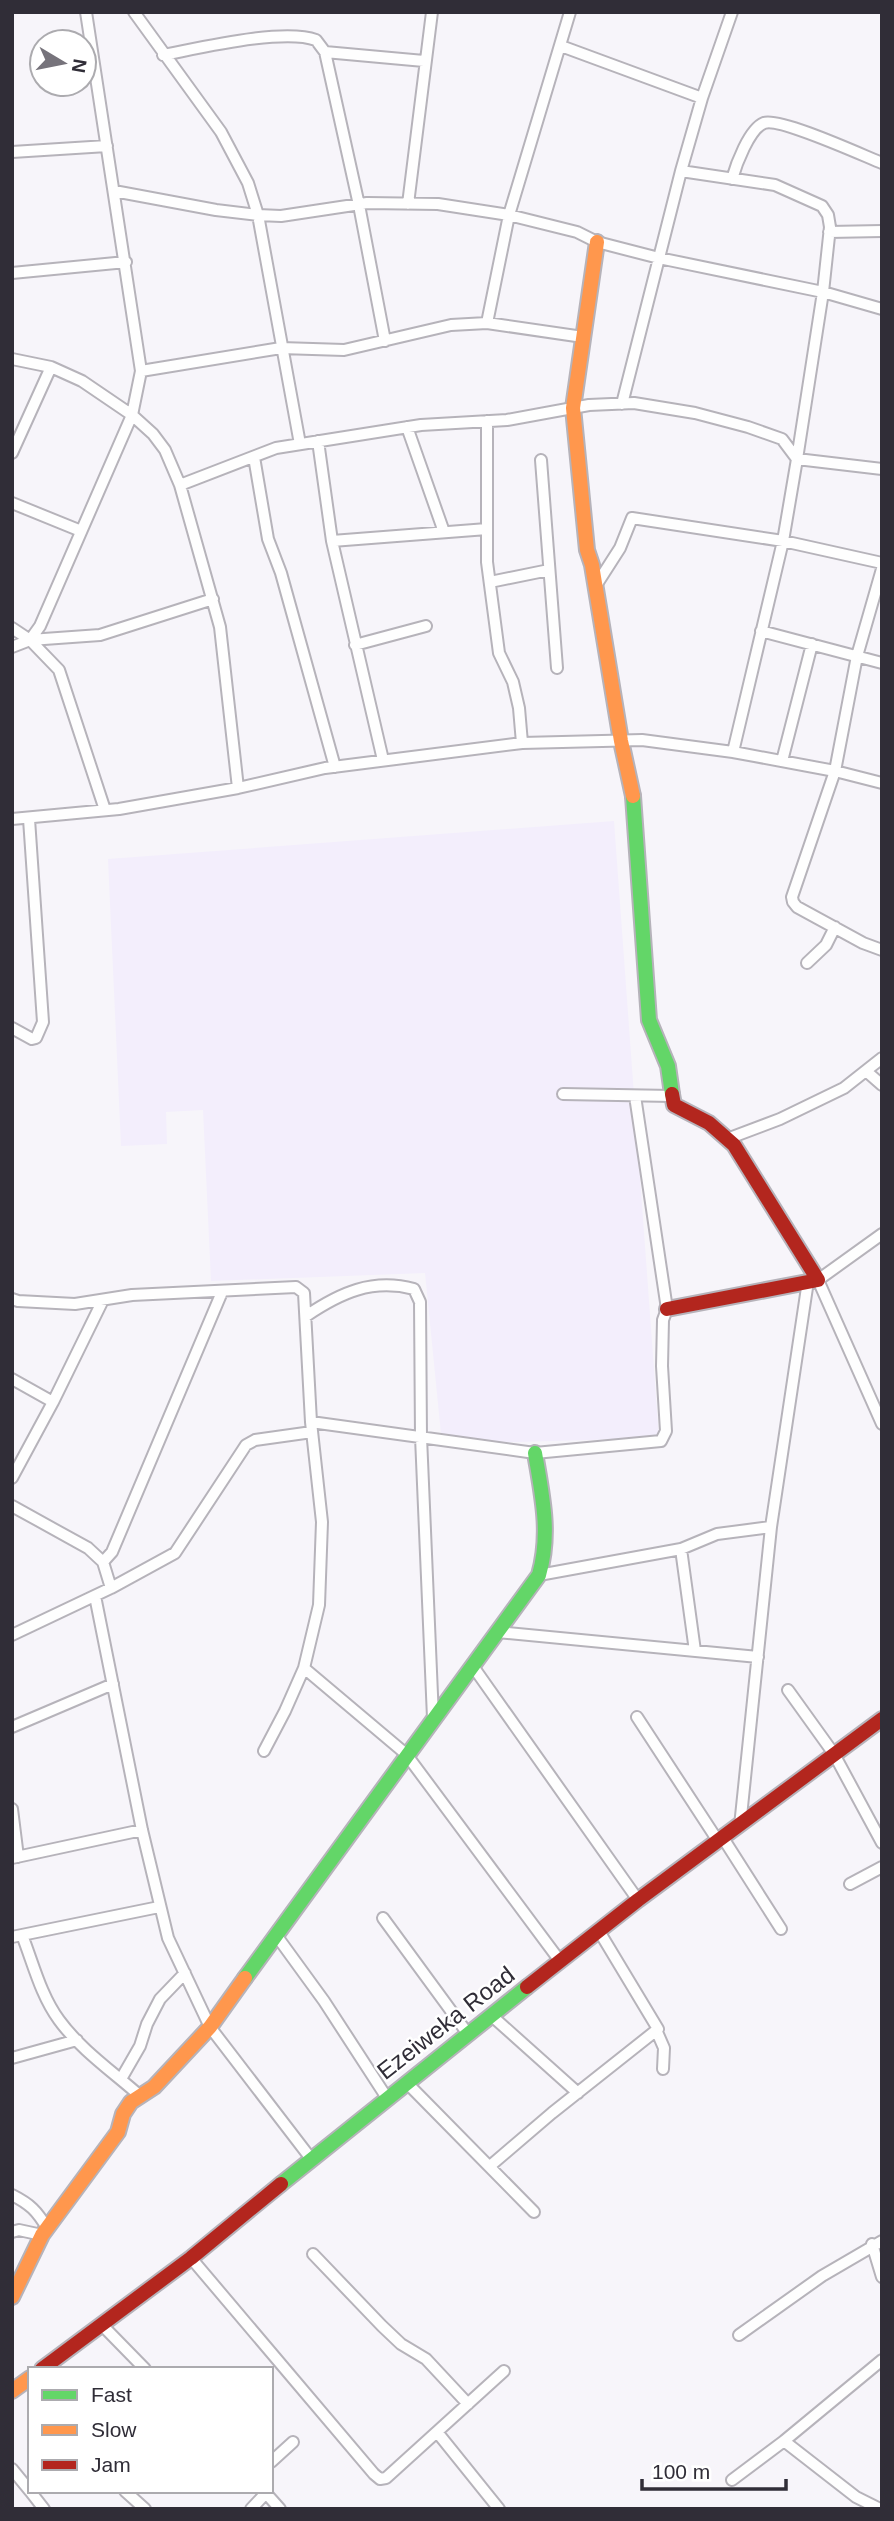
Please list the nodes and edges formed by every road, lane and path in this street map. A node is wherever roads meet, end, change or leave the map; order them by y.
1 (86, 12) edge
2 (134, 12) edge
3 (432, 12) edge
4 (570, 12) edge
5 (732, 12) edge
6 (561, 46) junction
7 (325, 52) junction
8 (163, 55) junction
9 (424, 61) junction
10 (702, 98) junction
11 (107, 146) junction
12 (12, 152) edge
13 (882, 163) edge
14 (681, 171) junction
15 (732, 179) junction
16 (114, 191) junction
17 (408, 204) junction
18 (359, 205) junction
19 (258, 215) junction
20 (509, 215) junction
21 (882, 230) edge
22 (829, 232) junction
23 (597, 242) junction
24 (659, 258) junction
25 (126, 262) junction
26 (12, 273) edge
27 (823, 292) junction
28 (882, 309) edge
29 (488, 323) junction
30 (583, 337) junction
31 (385, 341) junction
32 (281, 348) junction
33 (12, 359) edge
34 (51, 367) junction
35 (141, 371) junction
36 (622, 404) junction
37 (573, 408) junction
38 (132, 415) junction
39 (487, 421) junction
40 (407, 427) junction
41 (318, 441) junction
42 (300, 444) junction
43 (12, 453) edge
44 (254, 457) junction
45 (797, 459) junction
46 (541, 460) dead end
47 (882, 469) edge
48 (180, 485) junction
49 (12, 503) edge
50 (487, 529) junction
51 (81, 531) junction
52 (444, 532) junction
53 (332, 541) junction
54 (783, 541) junction
55 (882, 563) edge
56 (882, 569) edge
57 (549, 570) junction
58 (490, 582) junction
59 (595, 587) junction
60 (213, 599) junction
61 (426, 626) dead end
62 (761, 631) junction
63 (13, 633) edge
64 (30, 640) junction
65 (811, 644) junction
66 (355, 645) junction
67 (12, 646) edge
68 (858, 656) junction
69 (882, 663) edge
70 (557, 668) dead end
71 (621, 741) junction
72 (522, 743) junction
73 (733, 752) junction
74 (383, 760) junction
75 (782, 761) junction
76 (335, 767) junction
77 (835, 771) junction
78 (882, 783) edge
79 (238, 788) junction
80 (105, 810) junction
81 (12, 819) edge
82 (29, 819) junction
83 (835, 927) junction
84 (882, 950) edge
85 (807, 964) dead end
86 (12, 1028) edge
87 (882, 1058) edge
88 (866, 1071) junction
89 (882, 1085) edge
90 (563, 1094) dead end
91 (635, 1096) junction
92 (673, 1096) junction
93 (727, 1139) junction
94 (882, 1234) edge
95 (813, 1281) junction
96 (222, 1292) junction
97 (12, 1299) edge
98 (103, 1300) junction
99 (667, 1309) junction
100 (306, 1316) junction
101 (12, 1379) edge
102 (53, 1402) junction
103 (882, 1424) edge
104 (312, 1427) junction
105 (421, 1437) junction
106 (535, 1453) junction
107 (12, 1478) edge
108 (12, 1506) edge
109 (771, 1527) junction
110 (681, 1549) junction
111 (103, 1562) junction
112 (539, 1575) junction
113 (111, 1588) junction
114 (95, 1596) junction
115 (497, 1632) junction
116 (12, 1635) edge
117 (695, 1651) junction
118 (758, 1657) junction
119 (472, 1665) junction
120 (304, 1668) junction
121 (113, 1684) junction
122 (788, 1690) dead end
123 (637, 1717) dead end
124 (433, 1718) junction
125 (882, 1719) edge
126 (12, 1727) edge
127 (264, 1751) dead end
128 (406, 1754) junction
129 (834, 1754) junction
130 (12, 1809) edge
131 (740, 1826) junction
132 (142, 1830) junction
133 (720, 1840) junction
134 (882, 1843) edge
135 (15, 1857) edge
136 (882, 1867) edge
137 (850, 1884) dead end
138 (638, 1900) junction
139 (159, 1907) junction
140 (383, 1918) dead end
141 (781, 1929) dead end
142 (599, 1931) junction
143 (276, 1935) junction
144 (17, 1936) edge
145 (561, 1961) junction
146 (185, 1973) junction
147 (492, 2016) junction
148 (210, 2027) junction
149 (657, 2032) junction
150 (468, 2034) junction
151 (77, 2040) junction
152 (12, 2058) edge
153 (663, 2069) dead end
154 (121, 2079) junction
155 (406, 2082) junction
156 (578, 2093) junction
157 (139, 2095) junction
158 (387, 2098) junction
159 (312, 2160) junction
160 (490, 2166) junction
161 (12, 2195) edge
162 (534, 2212) dead end
163 (44, 2231) junction
164 (12, 2232) edge
165 (877, 2242) edge
166 (313, 2254) dead end
167 (191, 2258) junction
168 (882, 2277) edge
169 (12, 2297) edge
170 (102, 2325) junction
171 (739, 2336) dead end
172 (882, 2360) edge
173 (45, 2367) edge
174 (143, 2367) edge
175 (504, 2371) dead end
176 (28, 2381) edge
177 (12, 2391) edge
178 (468, 2403) junction
179 (437, 2432) junction
180 (784, 2441) junction
181 (293, 2442) dead end
182 (273, 2460) edge
183 (12, 2469) edge
184 (732, 2480) dead end
185 (28, 2489) edge
186 (32, 2493) edge
187 (127, 2493) edge
188 (264, 2493) edge
189 (266, 2493) edge
190 (44, 2509) edge
191 (145, 2509) edge
192 (251, 2509) edge
193 (280, 2509) edge
194 (499, 2509) edge
195 (880, 2509) edge

1 - 11 street
2 - 8 street
3 - 9 street
4 - 6 street
5 - 10 street
6 - 10 street
6 - 20 street
7 - 8 street
7 - 9 street
7 - 18 street
8 - 19 street
9 - 17 street
10 - 14 street
11 - 12 street
11 - 16 street
13 - 15 street
14 - 15 street
14 - 24 street
15 - 22 street
16 - 19 street
16 - 25 street
17 - 18 street
17 - 20 street
18 - 19 street
18 - 31 street
19 - 32 street
20 - 23 street
20 - 29 street
21 - 22 street
22 - 27 street
23 - 24 street
23 - 30 street
24 - 27 street
24 - 36 street
25 - 26 street
25 - 35 street
27 - 28 street
27 - 45 street
29 - 30 street
29 - 31 street
30 - 37 street
31 - 32 street
32 - 35 street
32 - 42 street
33 - 34 street
34 - 38 street
34 - 43 street
35 - 38 street
36 - 37 street
36 - 45 street
37 - 39 street
37 - 59 street
38 - 48 street
38 - 51 street
39 - 40 street
39 - 50 street
40 - 41 street
40 - 52 street
41 - 42 street
41 - 53 street
42 - 44 street
44 - 48 street
44 - 76 street
45 - 47 street
45 - 54 street
46 - 57 street
48 - 60 street
49 - 51 street
50 - 52 street
50 - 58 street
51 - 64 street
52 - 53 street
53 - 66 street
54 - 55 street
54 - 59 street
54 - 62 street
56 - 68 street
57 - 58 street
57 - 70 street
58 - 72 street
59 - 71 street
60 - 64 street
60 - 79 street
61 - 66 street
62 - 65 street
62 - 73 street
63 - 64 street
64 - 67 street
64 - 80 street
65 - 68 street
65 - 75 street
66 - 74 street
68 - 69 street
68 - 77 street
71 - 72 street
71 - 73 street
71 - 92 street
72 - 74 street
73 - 75 street
74 - 76 street
75 - 77 street
76 - 79 street
77 - 78 street
77 - 83 street
79 - 80 street
80 - 82 street
81 - 82 street
82 - 86 street
83 - 84 street
83 - 85 street
87 - 88 street
88 - 89 street
88 - 93 street
90 - 91 street
91 - 92 street
91 - 99 street
92 - 93 street
93 - 95 street
94 - 95 street
95 - 99 street
95 - 103 street
95 - 109 street
96 - 98 street
96 - 100 street
96 - 111 street
97 - 98 street
98 - 102 street
99 - 106 street
100 - 104 street
100 - 105 street
101 - 102 street
102 - 107 street
104 - 105 street
104 - 113 street
104 - 120 street
105 - 106 street
105 - 124 street
106 - 112 street
108 - 111 street
109 - 110 street
109 - 118 street
110 - 112 street
110 - 117 street
111 - 113 street
112 - 115 street
113 - 114 street
114 - 116 street
114 - 121 street
115 - 117 street
115 - 119 street
117 - 118 street
118 - 131 street
119 - 124 street
119 - 138 street
120 - 127 street
120 - 128 street
121 - 126 street
121 - 132 street
122 - 129 street
123 - 133 street
124 - 128 street
125 - 129 street, Ezeiweka Road
128 - 143 street
128 - 145 street
129 - 131 street, Ezeiweka Road
129 - 134 street
130 - 135 street
131 - 133 street, Ezeiweka Road
132 - 135 street
132 - 139 street
133 - 138 street, Ezeiweka Road
133 - 141 street
136 - 137 street
138 - 142 street, Ezeiweka Road
139 - 144 street
139 - 146 street
140 - 150 street
142 - 145 street, Ezeiweka Road
142 - 149 street
143 - 148 street
143 - 158 street
144 - 151 street
145 - 147 street, Ezeiweka Road
146 - 148 street
146 - 154 street
147 - 150 street, Ezeiweka Road
147 - 156 street
148 - 157 street
148 - 159 street
149 - 153 street
149 - 156 street
150 - 155 street, Ezeiweka Road
151 - 152 street
151 - 154 street
154 - 157 street
155 - 158 street, Ezeiweka Road
155 - 160 street
156 - 160 street
157 - 163 street
158 - 159 street, Ezeiweka Road
159 - 167 street, Ezeiweka Road
160 - 162 street
161 - 163 street
163 - 164 street
163 - 169 street
165 - 168 street
165 - 171 street
166 - 178 street
167 - 170 street, Ezeiweka Road
167 - 179 street
170 - 173 street, Ezeiweka Road
170 - 174 street
172 - 180 street
175 - 178 street
176 - 177 street
178 - 179 street
179 - 194 street
180 - 184 street
180 - 195 street
181 - 182 street
183 - 185 street
186 - 190 street
187 - 191 street
188 - 192 street
189 - 193 street

